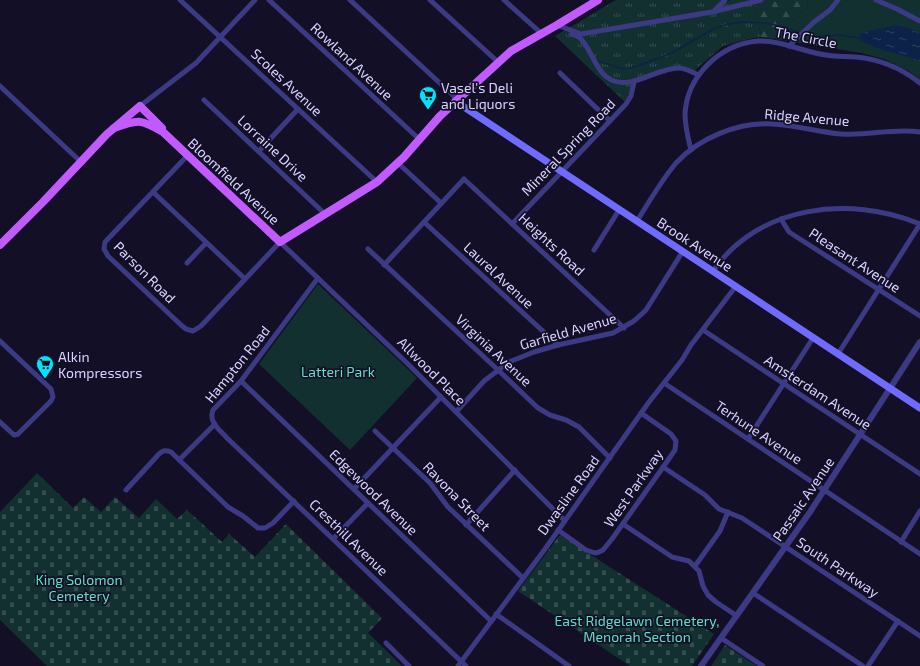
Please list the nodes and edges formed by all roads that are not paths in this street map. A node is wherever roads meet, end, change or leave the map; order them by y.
1 (180, 0) edge
2 (255, 0) edge
3 (269, 0) edge
4 (350, 0) edge
5 (430, 0) edge
6 (598, 0) edge
7 (725, 0) edge
8 (761, 0) edge
9 (838, 0) edge
10 (876, 0) edge
11 (508, 1) edge
12 (712, 12) junction
13 (920, 21) edge
14 (557, 25) junction
15 (541, 33) junction
16 (221, 37) junction
17 (789, 46) junction
18 (498, 62) junction
19 (560, 73) dead end
20 (699, 75) junction
21 (634, 82) junction
22 (920, 83) edge
23 (0, 86) edge
24 (204, 100) dead end
25 (456, 100) junction
26 (140, 106) junction
27 (298, 109) junction
28 (610, 121) junction
29 (114, 128) junction
30 (163, 132) junction
31 (920, 132) edge
32 (419, 139) junction
33 (691, 150) junction
34 (259, 151) junction
35 (188, 155) junction
36 (81, 162) junction
37 (398, 163) junction
38 (562, 172) junction
39 (377, 182) junction
40 (153, 192) junction
41 (441, 203) junction
42 (619, 210) junction
43 (325, 214) junction
44 (781, 219) junction
45 (636, 221) junction
46 (424, 222) junction
47 (512, 224) junction
48 (920, 224) edge
49 (280, 242) junction
50 (206, 243) junction
51 (0, 245) edge
52 (368, 249) dead end
53 (594, 250) dead end
54 (683, 252) junction
55 (187, 263) dead end
56 (384, 264) junction
57 (713, 271) junction
58 (318, 278) junction
59 (245, 279) junction
60 (736, 286) junction
61 (879, 290) junction
62 (920, 316) edge
63 (624, 328) junction
64 (702, 330) junction
65 (813, 338) junction
66 (0, 341) edge
67 (920, 342) edge
68 (558, 345) junction
69 (838, 354) junction
70 (498, 370) junction
71 (241, 381) junction
72 (664, 383) junction
73 (783, 384) junction
74 (890, 389) junction
75 (441, 397) junction
76 (920, 408) edge
77 (456, 412) junction
78 (641, 413) junction
79 (0, 422) edge
80 (215, 424) junction
81 (374, 431) dead end
82 (860, 434) junction
83 (748, 439) junction
84 (393, 448) junction
85 (610, 458) junction
86 (179, 460) junction
87 (663, 467) junction
88 (515, 470) junction
89 (920, 474) edge
90 (354, 489) junction
91 (126, 490) dead end
92 (824, 490) junction
93 (294, 501) junction
94 (368, 503) junction
95 (920, 511) edge
96 (728, 512) junction
97 (564, 520) junction
98 (466, 524) junction
99 (623, 524) junction
100 (558, 530) junction
101 (334, 539) junction
102 (901, 542) junction
103 (786, 547) junction
104 (920, 554) edge
105 (695, 566) junction
106 (523, 578) junction
107 (753, 593) junction
108 (496, 614) junction
109 (737, 616) junction
110 (491, 621) junction
111 (898, 621) junction
112 (920, 636) edge
113 (721, 638) junction
114 (386, 643) dead end
115 (460, 664) edge
116 (409, 666) edge
117 (466, 666) edge
118 (569, 666) edge
119 (701, 666) edge
120 (763, 666) edge
121 (863, 666) edge
122 (868, 666) edge

1 - 16 street, Scoles Avenue
2 - 16 street
3 - 32 street, Rowland Avenue
4 - 25 street
5 - 18 street
6 - 14 main road, Bloomfield Avenue
7 - 12 street
8 - 12 street
9 - 17 street
10 - 13 street
11 - 15 street
12 - 14 street
14 - 15 main road, Bloomfield Avenue
14 - 21 street
15 - 18 main road, Bloomfield Avenue
16 - 26 street
16 - 27 street, Scoles Avenue
17 - 20 street, The Circle
17 - 22 street, The Circle
18 - 25 main road, Bloomfield Avenue
19 - 28 street
20 - 21 street
20 - 33 street, The Circle
21 - 28 street, Mineral Spring Road
23 - 36 street
24 - 34 street, Lorraine Drive
25 - 32 main road, Bloomfield Avenue
25 - 38 main road, Brook Avenue
26 - 29 main road, Bloomfield Avenue
26 - 30 main road, Bloomfield Avenue
27 - 34 street
27 - 39 street, Scoles Avenue
28 - 38 street, Mineral Spring Road
29 - 30 main road, Bloomfield Avenue
29 - 36 main road, Bloomfield Avenue
30 - 35 main road, Bloomfield Avenue
31 - 33 street, Ridge Avenue
32 - 37 main road, Bloomfield Avenue
33 - 45 street, Ridge Avenue
34 - 43 street, Lorraine Drive
35 - 40 street, Parson Road
35 - 49 main road, Bloomfield Avenue
36 - 51 main road, Bloomfield Avenue
37 - 39 main road, Bloomfield Avenue
37 - 41 street
38 - 42 main road, Brook Avenue
38 - 47 street, Mineral Spring Road
39 - 43 main road, Bloomfield Avenue
40 - 50 street
40 - 59 street, Parson Road
41 - 46 street
41 - 47 street, Heights Road
42 - 45 main road, Brook Avenue
42 - 53 street
43 - 49 main road, Bloomfield Avenue
44 - 48 street
44 - 57 street
44 - 61 street, Pleasant Avenue
45 - 54 main road, Brook Avenue
46 - 56 street
46 - 68 street, Laurel Avenue
47 - 63 street, Heights Road
48 - 61 street
49 - 58 street, Allwood Place
49 - 59 street, Parson Road
50 - 55 street
50 - 59 street
52 - 56 street, Virginia Avenue
54 - 57 main road, Brook Avenue
54 - 63 street, Garfield Avenue
56 - 70 street, Virginia Avenue
57 - 60 main road, Brook Avenue
58 - 71 street, Hampton Road
58 - 75 street, Allwood Place
60 - 64 street, Dwasline Road
60 - 65 main road, Brook Avenue
61 - 62 street, Pleasant Avenue
61 - 69 street
63 - 68 street, Garfield Avenue
64 - 72 street, Dwasline Road
64 - 73 street, Amsterdam Avenue
65 - 69 main road, Brook Avenue
65 - 73 street
66 - 79 street
67 - 74 street, Passaic Avenue
68 - 70 street, Garfield Avenue
69 - 74 main road, Brook Avenue
70 - 77 street, Garfield Avenue
70 - 85 street, Virginia Avenue
71 - 80 street, Hampton Road
71 - 90 street, Edgewood Avenue
72 - 78 street, Dwasline Road
72 - 83 street, Terhune Avenue
73 - 82 street, Amsterdam Avenue
73 - 83 street
74 - 76 main road, Brook Avenue
74 - 82 street, Passaic Avenue
75 - 77 street, Allwood Place
75 - 84 street
77 - 88 street, Allwood Place
78 - 85 street, Dwasline Road
78 - 87 street, West Parkway
80 - 86 street, Hampton Road
80 - 93 street, Cresthill Avenue
81 - 84 street, Ravona Street
82 - 89 street, Amsterdam Avenue
82 - 92 street, Passaic Avenue
83 - 92 street, Terhune Avenue
84 - 90 street
84 - 98 street, Ravona Street
85 - 97 street, Dwasline Road
86 - 91 street
86 - 93 street
87 - 96 street, South Parkway
87 - 99 street, West Parkway
88 - 97 street, Allwood Place
88 - 98 street
90 - 94 street, Edgewood Avenue
92 - 102 street, Terhune Avenue
92 - 103 street, Passaic Avenue
93 - 101 street, Cresthill Avenue
94 - 101 street
94 - 110 street, Edgewood Avenue
95 - 102 street
96 - 103 street, South Parkway
96 - 105 street
97 - 100 street, Dwasline Road
98 - 106 street, Ravona Street
99 - 100 street, West Parkway
99 - 105 street
100 - 106 street, Dwasline Road
101 - 115 street, Cresthill Avenue
102 - 104 street, Terhune Avenue
103 - 107 street, Passaic Avenue
103 - 111 street, South Parkway
105 - 109 street
106 - 108 street, Dwasline Road
107 - 109 street, Passaic Avenue
107 - 121 street
108 - 110 street, Dwasline Road
108 - 118 street
109 - 113 street, Passaic Avenue
110 - 115 street, Dwasline Road
111 - 112 street, South Parkway
111 - 122 street
113 - 119 street, Passaic Avenue
113 - 120 street
114 - 116 street
115 - 117 street, Cresthill Avenue

